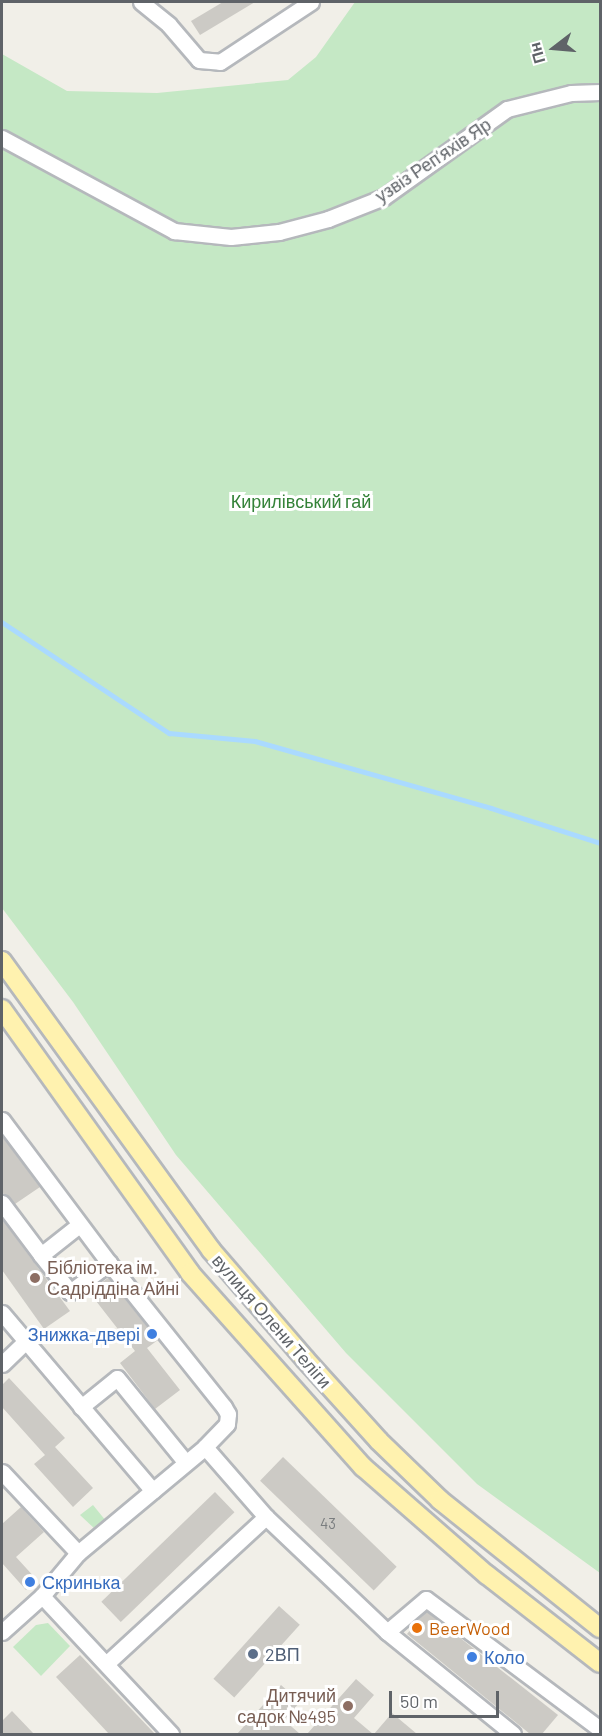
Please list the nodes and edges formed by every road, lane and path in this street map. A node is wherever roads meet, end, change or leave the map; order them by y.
1 (141, 2) edge
2 (311, 2) edge
3 (600, 92) edge
4 (2, 138) edge
5 (2, 961) edge
6 (2, 1009) edge
7 (2, 1120) edge
8 (2, 1203) edge
9 (80, 1225) junction
10 (41, 1255) junction
11 (109, 1263) junction
12 (2, 1313) edge
13 (26, 1341) junction
14 (2, 1364) edge
15 (81, 1407) junction
16 (205, 1447) junction
17 (186, 1463) junction
18 (2, 1472) edge
19 (153, 1491) junction
20 (266, 1517) junction
21 (78, 1553) junction
22 (42, 1596) junction
23 (600, 1628) edge
24 (2, 1632) edge
25 (387, 1632) junction
26 (107, 1663) junction
27 (600, 1663) edge
28 (600, 1729) edge
29 (171, 1734) edge
30 (511, 1734) edge

1 - 2 lane
3 - 4 lane, узвіз Репʼяхів Яр
5 - 23 main road, вулиця Олени Теліги
6 - 27 main road, вулиця Олени Теліги
7 - 9 lane
8 - 10 lane
9 - 10 lane
9 - 11 lane
10 - 11 lane
11 - 16 lane
12 - 13 lane
13 - 14 lane
13 - 15 lane
15 - 17 lane
15 - 19 lane
16 - 17 lane
16 - 20 lane
17 - 19 lane
18 - 21 lane
19 - 21 lane
20 - 25 lane
20 - 26 lane
21 - 22 lane
22 - 24 lane
22 - 26 lane
25 - 28 lane
25 - 30 lane
26 - 29 lane

